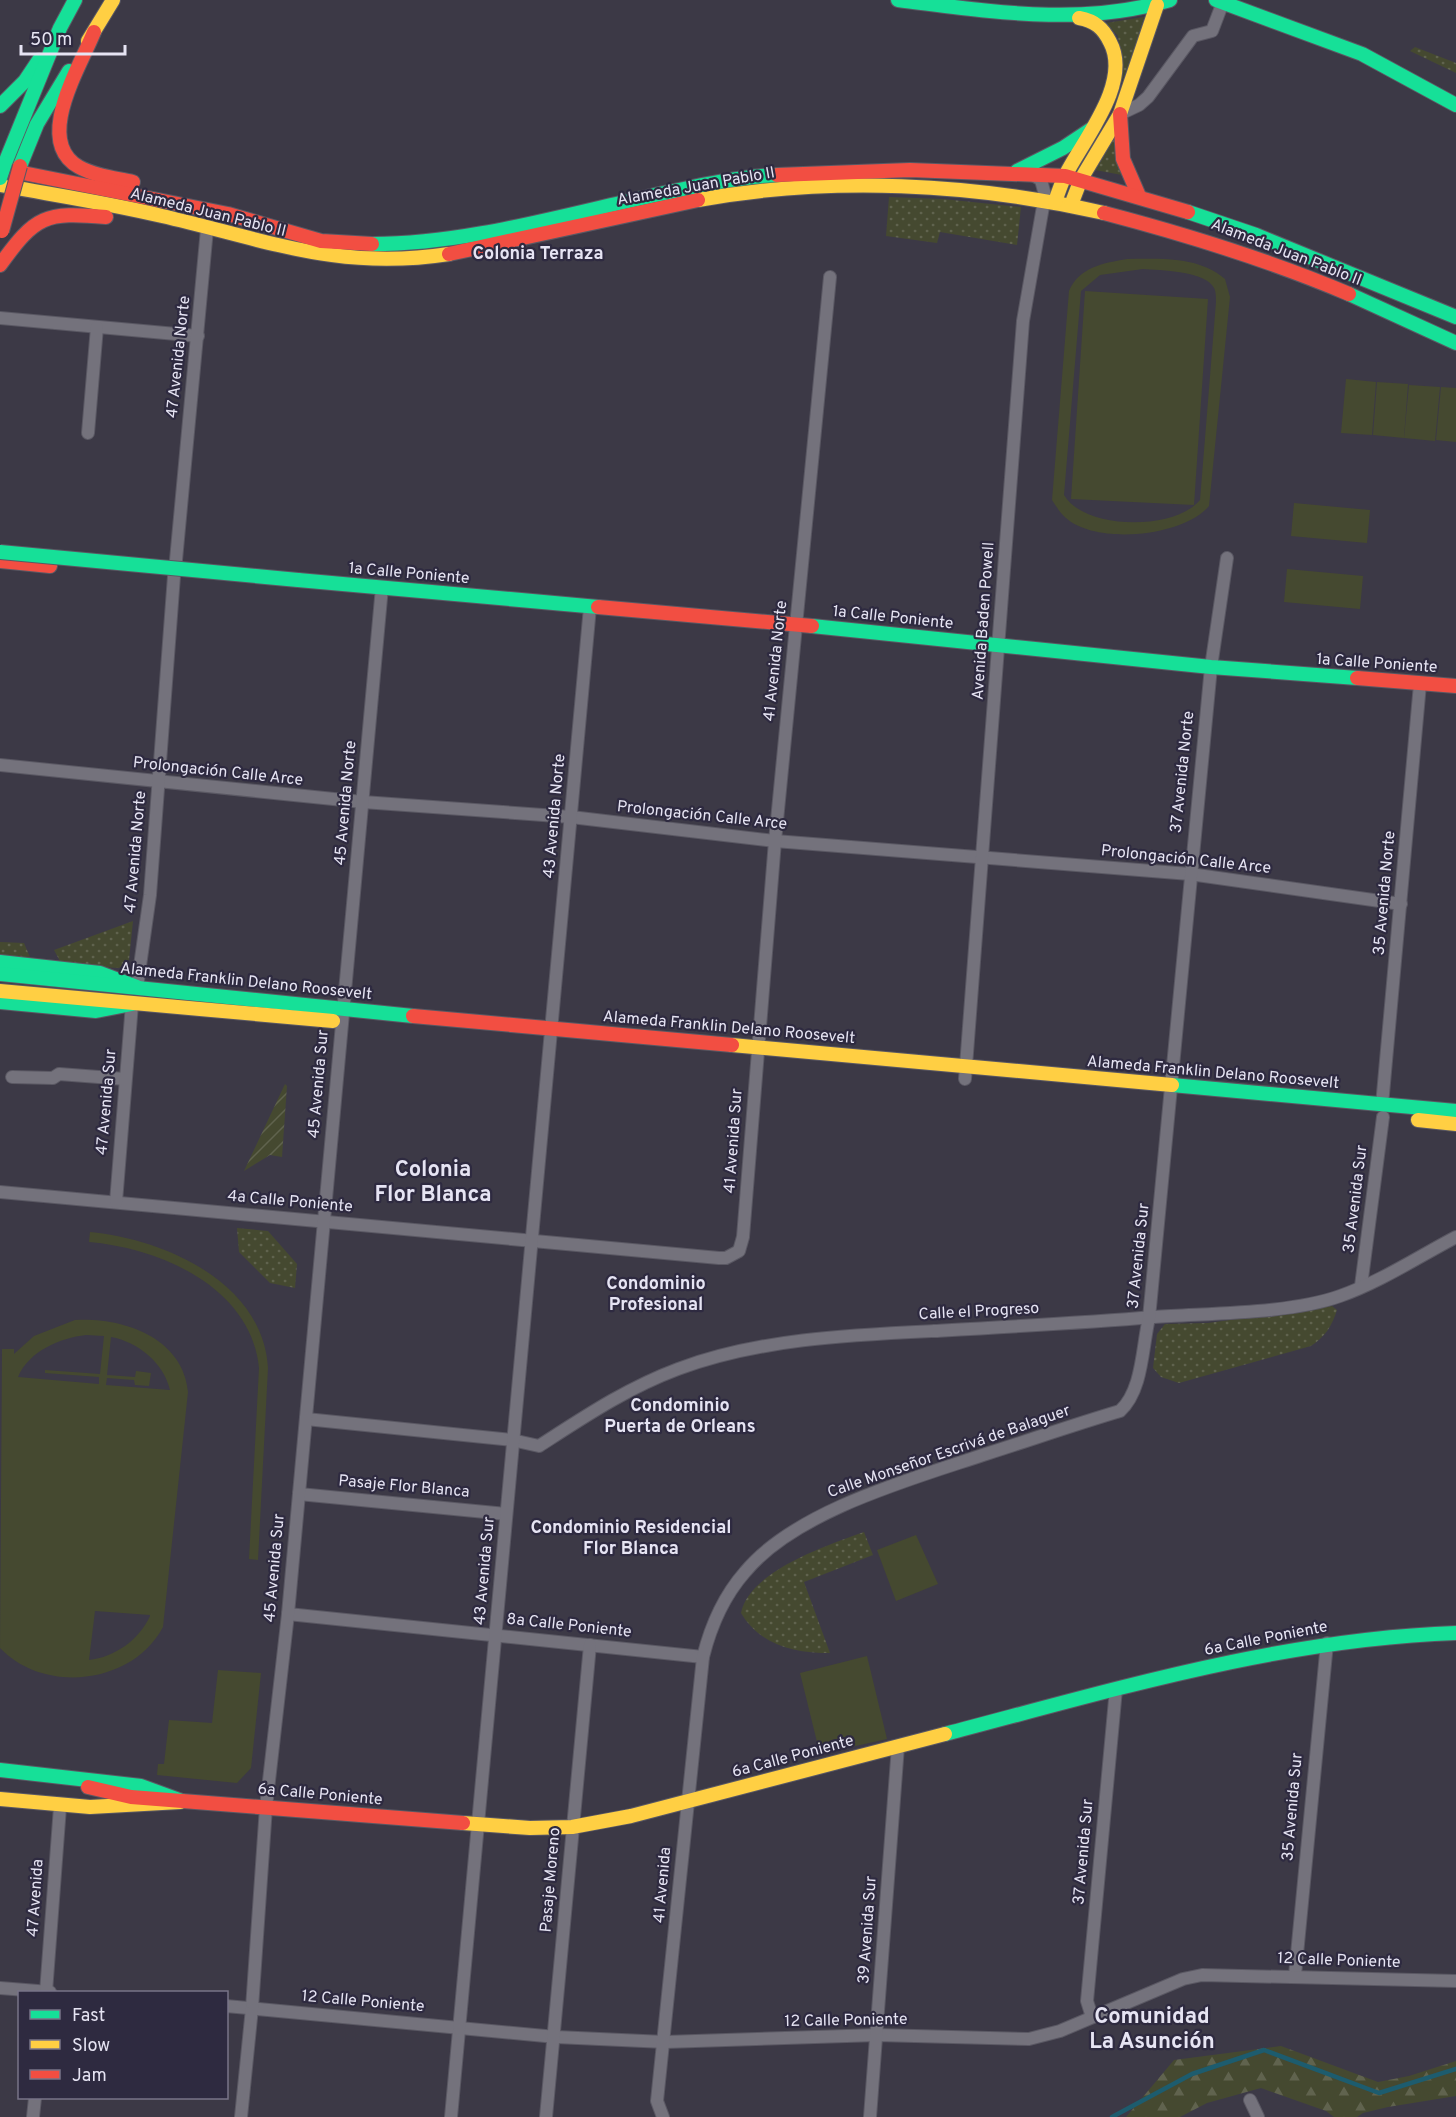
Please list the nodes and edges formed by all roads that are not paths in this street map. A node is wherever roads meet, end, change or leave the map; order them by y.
1 (75, 0) edge
2 (113, 0) edge
3 (898, 0) edge
4 (1220, 1) edge
5 (1163, 3) edge
6 (1056, 16) junction
7 (60, 28) junction
8 (94, 32) junction
9 (1456, 105) edge
10 (0, 106) edge
11 (1120, 114) junction
12 (1093, 128) junction
13 (2, 166) edge
14 (1013, 172) junction
15 (1031, 174) junction
16 (0, 178) edge
17 (1082, 179) junction
18 (0, 185) edge
19 (1056, 192) junction
20 (1139, 196) junction
21 (1071, 206) junction
22 (228, 214) junction
23 (186, 223) junction
24 (207, 229) junction
25 (0, 248) edge
26 (0, 265) edge
27 (830, 278) dead end
28 (0, 318) edge
29 (1456, 318) edge
30 (98, 327) junction
31 (198, 336) junction
32 (1456, 343) edge
33 (88, 433) dead end
34 (0, 544) edge
35 (0, 552) edge
36 (108, 554) junction
37 (1227, 558) dead end
38 (176, 560) junction
39 (0, 561) edge
40 (107, 570) junction
41 (174, 576) junction
42 (327, 584) junction
43 (382, 587) junction
44 (590, 607) junction
45 (796, 624) junction
46 (999, 646) junction
47 (1211, 667) junction
48 (1420, 684) junction
49 (1456, 686) edge
50 (0, 765) edge
51 (159, 783) junction
52 (363, 802) junction
53 (572, 817) junction
54 (775, 841) junction
55 (982, 858) junction
56 (1190, 874) junction
57 (1401, 904) junction
58 (0, 962) edge
59 (0, 974) edge
60 (137, 987) junction
61 (0, 991) edge
62 (0, 1002) edge
63 (132, 1004) junction
64 (342, 1016) junction
65 (551, 1034) junction
66 (757, 1054) junction
67 (965, 1073) junction
68 (12, 1077) dead end
69 (125, 1078) junction
70 (1172, 1092) junction
71 (1382, 1111) junction
72 (1456, 1111) edge
73 (1456, 1124) edge
74 (0, 1192) edge
75 (116, 1202) junction
76 (324, 1221) junction
77 (743, 1237) joint
78 (1456, 1238) edge
79 (532, 1241) junction
80 (1361, 1286) junction
81 (1149, 1318) junction
82 (1120, 1411) joint
83 (306, 1419) junction
84 (512, 1440) junction
85 (299, 1494) junction
86 (506, 1514) junction
87 (288, 1614) junction
88 (1456, 1633) edge
89 (496, 1635) junction
90 (1327, 1643) junction
91 (590, 1645) junction
92 (703, 1657) junction
93 (1116, 1689) junction
94 (898, 1746) junction
95 (0, 1770) edge
96 (0, 1778) edge
97 (0, 1791) edge
98 (87, 1794) junction
99 (0, 1799) edge
100 (182, 1802) junction
101 (687, 1802) junction
102 (60, 1807) junction
103 (266, 1807) junction
104 (476, 1826) junction
105 (572, 1827) junction
106 (1295, 1975) junction
107 (1456, 1981) edge
108 (0, 1988) edge
109 (34, 1991) edge
110 (46, 1991) edge
111 (228, 2006) edge
112 (252, 2008) junction
113 (1092, 2017) junction
114 (460, 2028) junction
115 (877, 2036) junction
116 (555, 2037) junction
117 (665, 2042) junction
118 (35, 2099) edge
119 (1250, 2100) dead end
120 (33, 2117) edge
121 (241, 2117) edge
122 (451, 2117) edge
123 (546, 2117) edge
124 (662, 2117) edge
125 (870, 2117) edge
126 (1258, 2117) edge

1 - 7 main road
2 - 8 main road
3 - 6 main road
4 - 9 main road
4 - 11 street
5 - 6 main road
5 - 11 main road
6 - 12 main road, Avenida Baden Powell
7 - 10 main road
7 - 13 main road
8 - 22 main road
8 - 25 main road, bridge
11 - 17 main road
11 - 20 main road
12 - 14 main road
12 - 19 main road, Avenida Baden Powell
13 - 16 main road, bridge
13 - 22 main road, Alameda Juan Pablo II
14 - 15 main road, Alameda Juan Pablo II
14 - 22 main road, Alameda Juan Pablo II
15 - 19 main road, Alameda Juan Pablo II
15 - 19 street
17 - 19 main road, Alameda Juan Pablo II
17 - 20 main road, Alameda Juan Pablo II
17 - 21 main road
18 - 23 main road, Alameda Juan Pablo II
19 - 21 main road, Alameda Juan Pablo II
19 - 24 main road, Alameda Juan Pablo II
19 - 46 street, Avenida Baden Powell
20 - 29 main road, Alameda Juan Pablo II
21 - 32 main road, Alameda Juan Pablo II
23 - 24 main road, Alameda Juan Pablo II
23 - 26 main road
24 - 31 street, 47 Avenida Norte
27 - 45 street, 41 Avenida Norte
28 - 30 street
30 - 31 street
30 - 33 street
31 - 38 street, 47 Avenida Norte
34 - 36 main road, 1a Calle Poniente
35 - 42 main road, 1a Calle Poniente, bridge
36 - 38 main road, 1a Calle Poniente
36 - 40 main road
37 - 47 street, 37 Avenida Norte
38 - 42 main road, 1a Calle Poniente
39 - 40 main road, 1a Calle Poniente
40 - 41 main road, 1a Calle Poniente
41 - 42 main road, 1a Calle Poniente
41 - 51 street, 47 Avenida Norte
42 - 43 main road, 1a Calle Poniente
43 - 44 main road, 1a Calle Poniente
43 - 52 street, 45 Avenida Norte
44 - 45 main road, 1a Calle Poniente
44 - 53 street, 43 Avenida Norte
45 - 46 main road, 1a Calle Poniente
45 - 54 street, 41 Avenida Norte
46 - 47 main road, 1a Calle Poniente
46 - 55 street, Avenida Baden Powell
47 - 48 main road, 1a Calle Poniente
47 - 56 street, 37 Avenida Norte
48 - 49 main road, 1a Calle Poniente
48 - 57 street, 35 Avenida Norte
50 - 51 street, Prolongación Calle Arce
51 - 52 street, Prolongación Calle Arce
51 - 60 street, 47 Avenida Norte
52 - 53 street, Prolongación Calle Arce
52 - 64 street, 45 Avenida Norte
53 - 54 street, Prolongación Calle Arce
53 - 65 street, 43 Avenida Norte
54 - 55 street, Prolongación Calle Arce
54 - 66 street, 41 Avenida Norte
55 - 56 street, Prolongación Calle Arce
55 - 67 street, Avenida Baden Powell
56 - 57 street, Prolongación Calle Arce
56 - 70 street, 37 Avenida Norte
57 - 71 street, 35 Avenida Norte
58 - 60 main road
59 - 60 main road, Alameda Franklin Delano Roosevelt
60 - 64 main road, Alameda Franklin Delano Roosevelt
61 - 63 main road, Alameda Franklin Delano Roosevelt
62 - 63 main road
63 - 64 main road, Alameda Franklin Delano Roosevelt
63 - 69 street, 47 Avenida Sur
64 - 65 main road, Alameda Franklin Delano Roosevelt
64 - 76 street, 45 Avenida Sur
65 - 66 main road, Alameda Franklin Delano Roosevelt
65 - 79 street, 43 Avenida Sur
66 - 67 main road, Alameda Franklin Delano Roosevelt
66 - 77 street, 41 Avenida Sur
67 - 70 main road, Alameda Franklin Delano Roosevelt
68 - 69 street
69 - 75 street, 47 Avenida Sur
70 - 71 main road, Alameda Franklin Delano Roosevelt
70 - 81 street, 37 Avenida Sur
71 - 72 main road, Alameda Franklin Delano Roosevelt
71 - 73 main road, Alameda Franklin Delano Roosevelt
71 - 80 street, 35 Avenida Sur
74 - 75 street, 4a Calle Poniente
75 - 76 street, 4a Calle Poniente
76 - 79 street, 4a Calle Poniente
76 - 83 street, 45 Avenida Sur
77 - 79 street, 4a Calle Poniente
78 - 80 street, Calle el Progreso
79 - 84 street, 43 Avenida Sur
80 - 81 street, Calle el Progreso
81 - 82 street, 37 Avenida Sur
81 - 84 street, Calle el Progreso
82 - 92 street, Calle Monseñor Escrivá de Balaguer
83 - 84 street
83 - 85 street, 45 Avenida Sur
84 - 86 street, 43 Avenida Sur
85 - 86 street, Pasaje Flor Blanca
85 - 87 street, 45 Avenida Sur
86 - 89 street, 43 Avenida Sur
87 - 89 street, 8a Calle Poniente
87 - 103 street, 45 Avenida Sur
88 - 90 main road, 6a Calle Poniente
89 - 91 street, 8a Calle Poniente
89 - 104 street, 43 Avenida Sur
90 - 93 main road, 6a Calle Poniente
90 - 106 street, 35 Avenida Sur
91 - 92 street, 8a Calle Poniente
91 - 105 street, Pasaje Moreno
92 - 101 street, 41 Avenida
93 - 94 main road, 6a Calle Poniente
93 - 113 street, 37 Avenida Sur
94 - 101 main road, 6a Calle Poniente
94 - 115 street, 39 Avenida Sur
95 - 100 main road
96 - 98 main road, 6a Calle Poniente
97 - 98 main road, 6a Calle Poniente
98 - 100 main road, 6a Calle Poniente
99 - 102 main road
100 - 102 main road
100 - 103 main road, 6a Calle Poniente
101 - 105 main road, 6a Calle Poniente
101 - 117 street, 41 Avenida
102 - 110 street, 47 Avenida
103 - 104 main road, 6a Calle Poniente
103 - 112 street, 45 Avenida Sur
104 - 105 main road, 6a Calle Poniente
104 - 114 street, 43 Avenida Sur
105 - 116 street, Pasaje Moreno
106 - 107 street, 12 Calle Poniente
106 - 113 street, 12 Calle Poniente
108 - 109 street
111 - 112 street, 12 Calle Poniente
112 - 114 street, 12 Calle Poniente
112 - 121 street, 45 Avenida Sur
113 - 115 street, 12 Calle Poniente
114 - 116 street, 12 Calle Poniente
114 - 122 street, 43 Avenida Sur
115 - 117 street, 12 Calle Poniente
115 - 125 street, 39 Avenida Sur
116 - 117 street, 12 Calle Poniente
116 - 123 street, Pasaje Moreno
117 - 124 street, 41 Avenida
118 - 120 street
119 - 126 street

